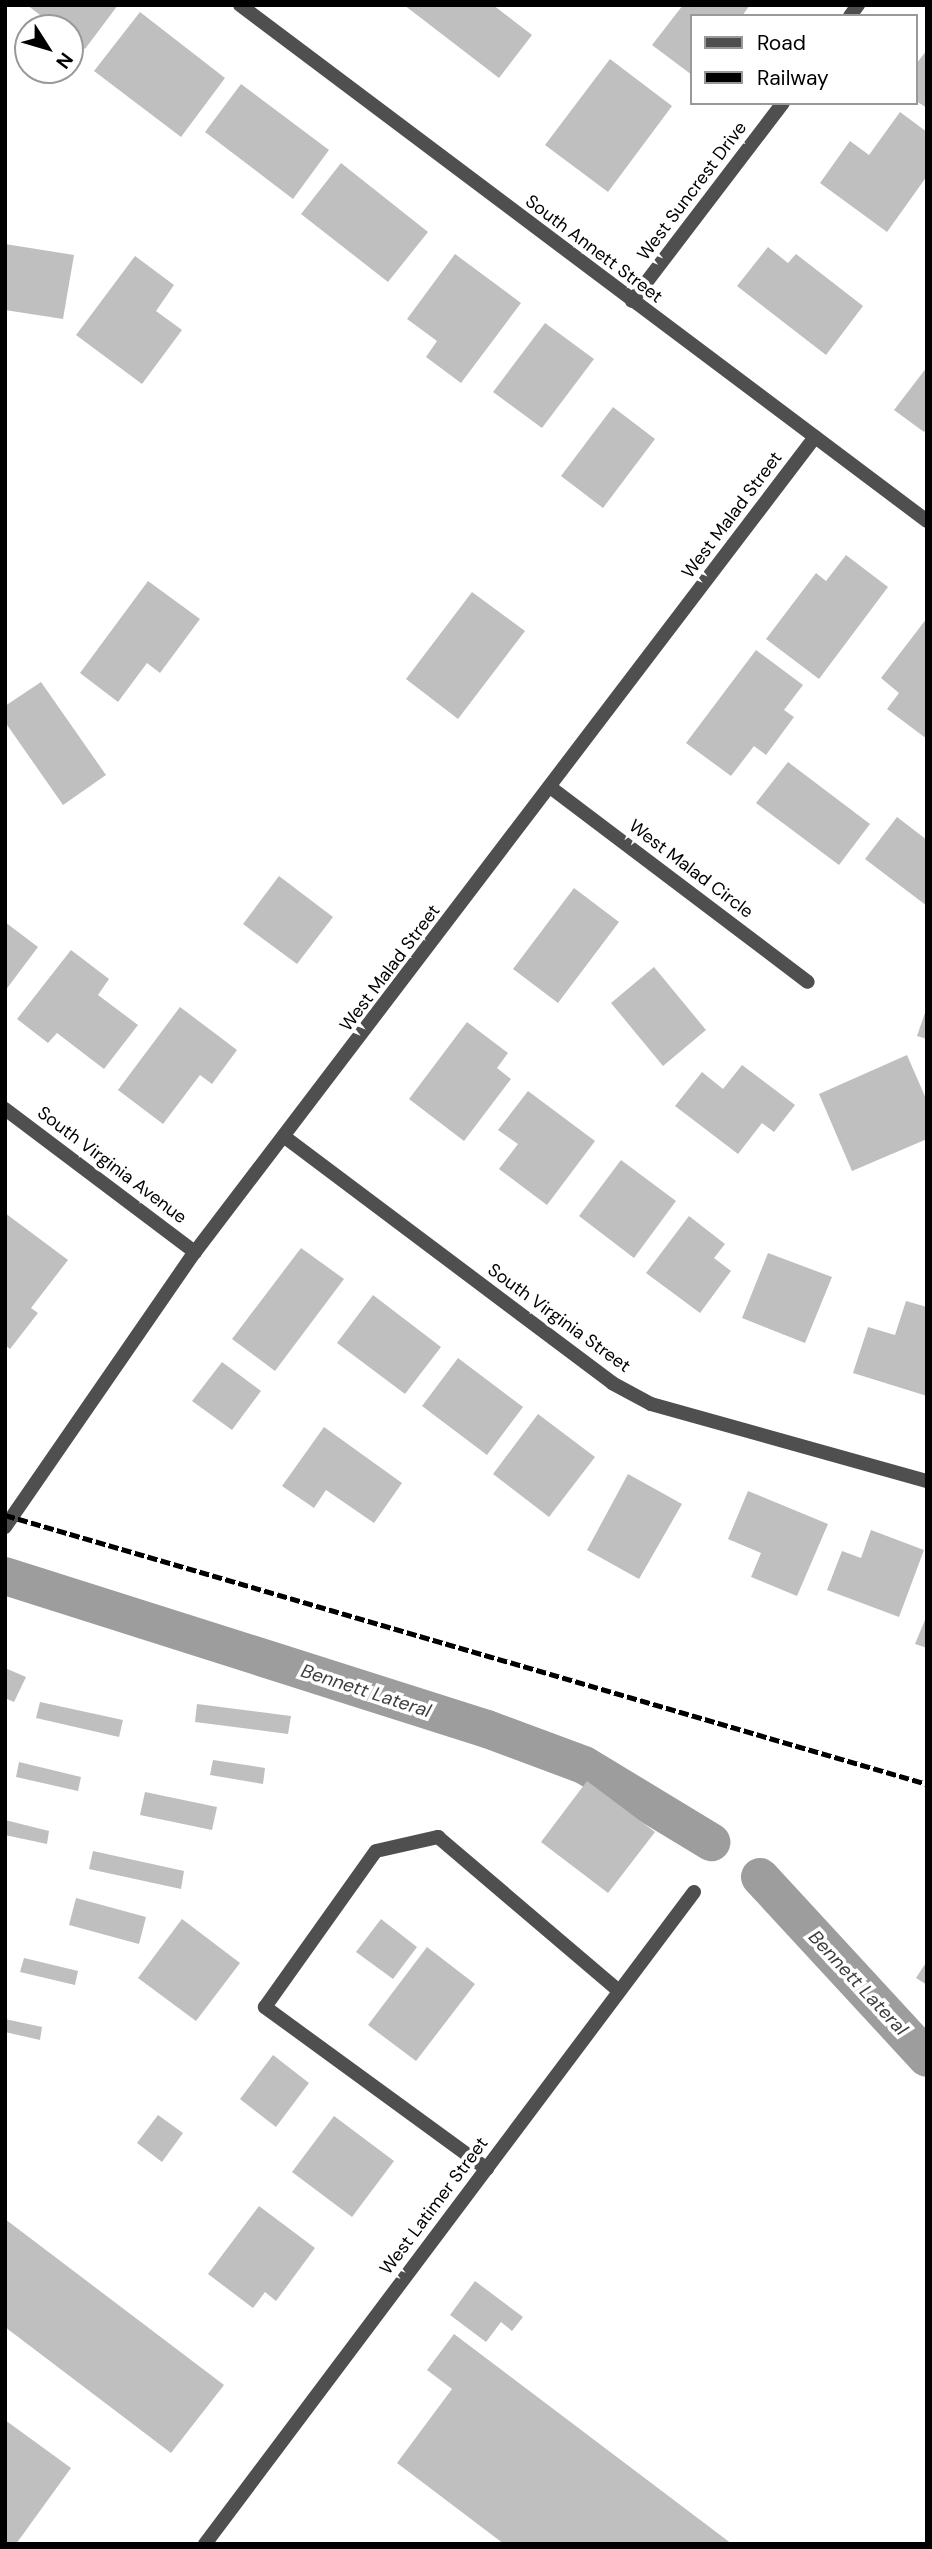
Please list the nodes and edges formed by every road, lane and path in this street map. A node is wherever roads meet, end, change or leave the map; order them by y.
1 (240, 5) edge
2 (781, 105) edge
3 (632, 301) junction
4 (815, 437) junction
5 (924, 514) edge
6 (550, 788) junction
7 (808, 982) dead end
8 (5, 1109) edge
9 (286, 1138) junction
10 (195, 1252) junction
11 (927, 1481) edge
12 (5, 1527) edge
13 (694, 1892) dead end
14 (620, 1991) junction
15 (487, 2169) junction
16 (205, 2544) edge

1 - 3 street, South Annett Street
2 - 3 street, West Suncrest Drive
3 - 4 street, South Annett Street
4 - 5 street, South Annett Street
4 - 6 street, West Malad Street
6 - 7 street, West Malad Circle
6 - 9 street, West Malad Street
8 - 10 street, South Virginia Avenue
9 - 10 street, West Malad Street
9 - 11 street, South Virginia Street
10 - 12 street, West Malad Street
13 - 14 street, West Latimer Street
14 - 15 street, West Latimer Street
14 - 15 street
15 - 16 street, West Latimer Street

